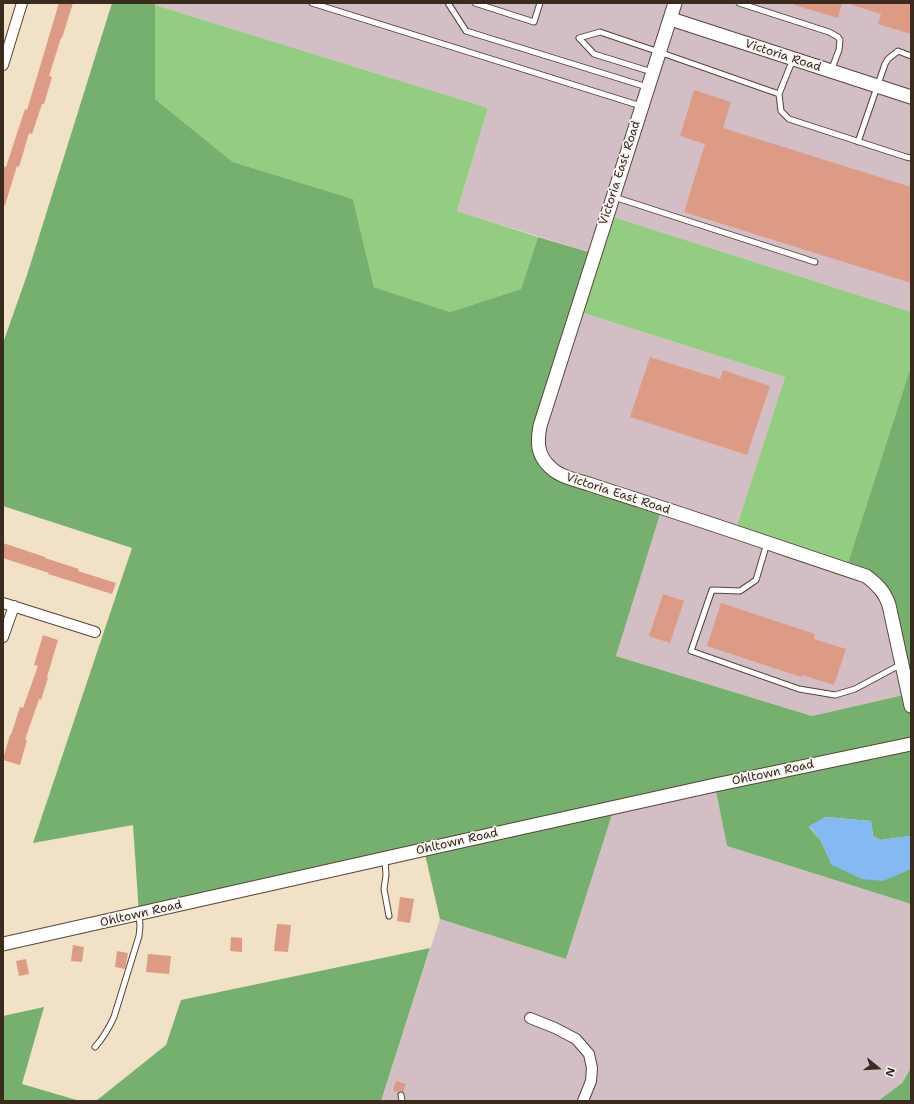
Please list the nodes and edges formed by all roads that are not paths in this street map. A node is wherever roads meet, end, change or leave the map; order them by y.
1 (22, 3) edge
2 (312, 3) edge
3 (448, 3) edge
4 (475, 3) edge
5 (540, 3) edge
6 (675, 3) edge
7 (739, 3) edge
8 (671, 18) junction
9 (659, 52) junction
10 (911, 56) edge
11 (793, 59) junction
12 (3, 65) edge
13 (831, 71) junction
14 (653, 73) junction
15 (878, 86) junction
16 (648, 87) junction
17 (779, 94) junction
18 (911, 97) edge
19 (642, 106) junction
20 (858, 142) junction
21 (911, 158) edge
22 (613, 197) junction
23 (815, 262) dead end
24 (767, 543) junction
25 (3, 603) edge
26 (14, 606) junction
27 (95, 632) dead end
28 (3, 637) edge
29 (902, 665) junction
30 (911, 706) edge
31 (911, 744) edge
32 (385, 859) junction
33 (139, 914) junction
34 (389, 916) dead end
35 (3, 944) edge
36 (530, 1018) dead end
37 (95, 1047) dead end
38 (583, 1101) edge

1 - 12 street
2 - 19 lane
3 - 16 lane
4 - 5 lane
6 - 8 street
7 - 13 lane
8 - 9 street, Victoria East Road
8 - 11 street, Victoria Road
9 - 14 street, Victoria East Road
9 - 14 lane
9 - 17 lane
10 - 15 lane
11 - 13 street, Victoria Road
11 - 17 lane
13 - 15 street, Victoria Road
14 - 16 street, Victoria East Road
15 - 18 street, Victoria Road
15 - 20 lane
16 - 19 street, Victoria East Road
17 - 20 lane
19 - 22 street, Victoria East Road
20 - 21 lane
22 - 23 lane
22 - 24 street, Victoria East Road
24 - 29 street, Victoria East Road
24 - 29 lane
25 - 26 street
26 - 27 street
26 - 28 street
29 - 30 street, Victoria East Road
31 - 32 street, Ohltown Road
32 - 33 street, Ohltown Road
32 - 34 lane
33 - 35 street, Ohltown Road
33 - 37 lane
36 - 38 street

